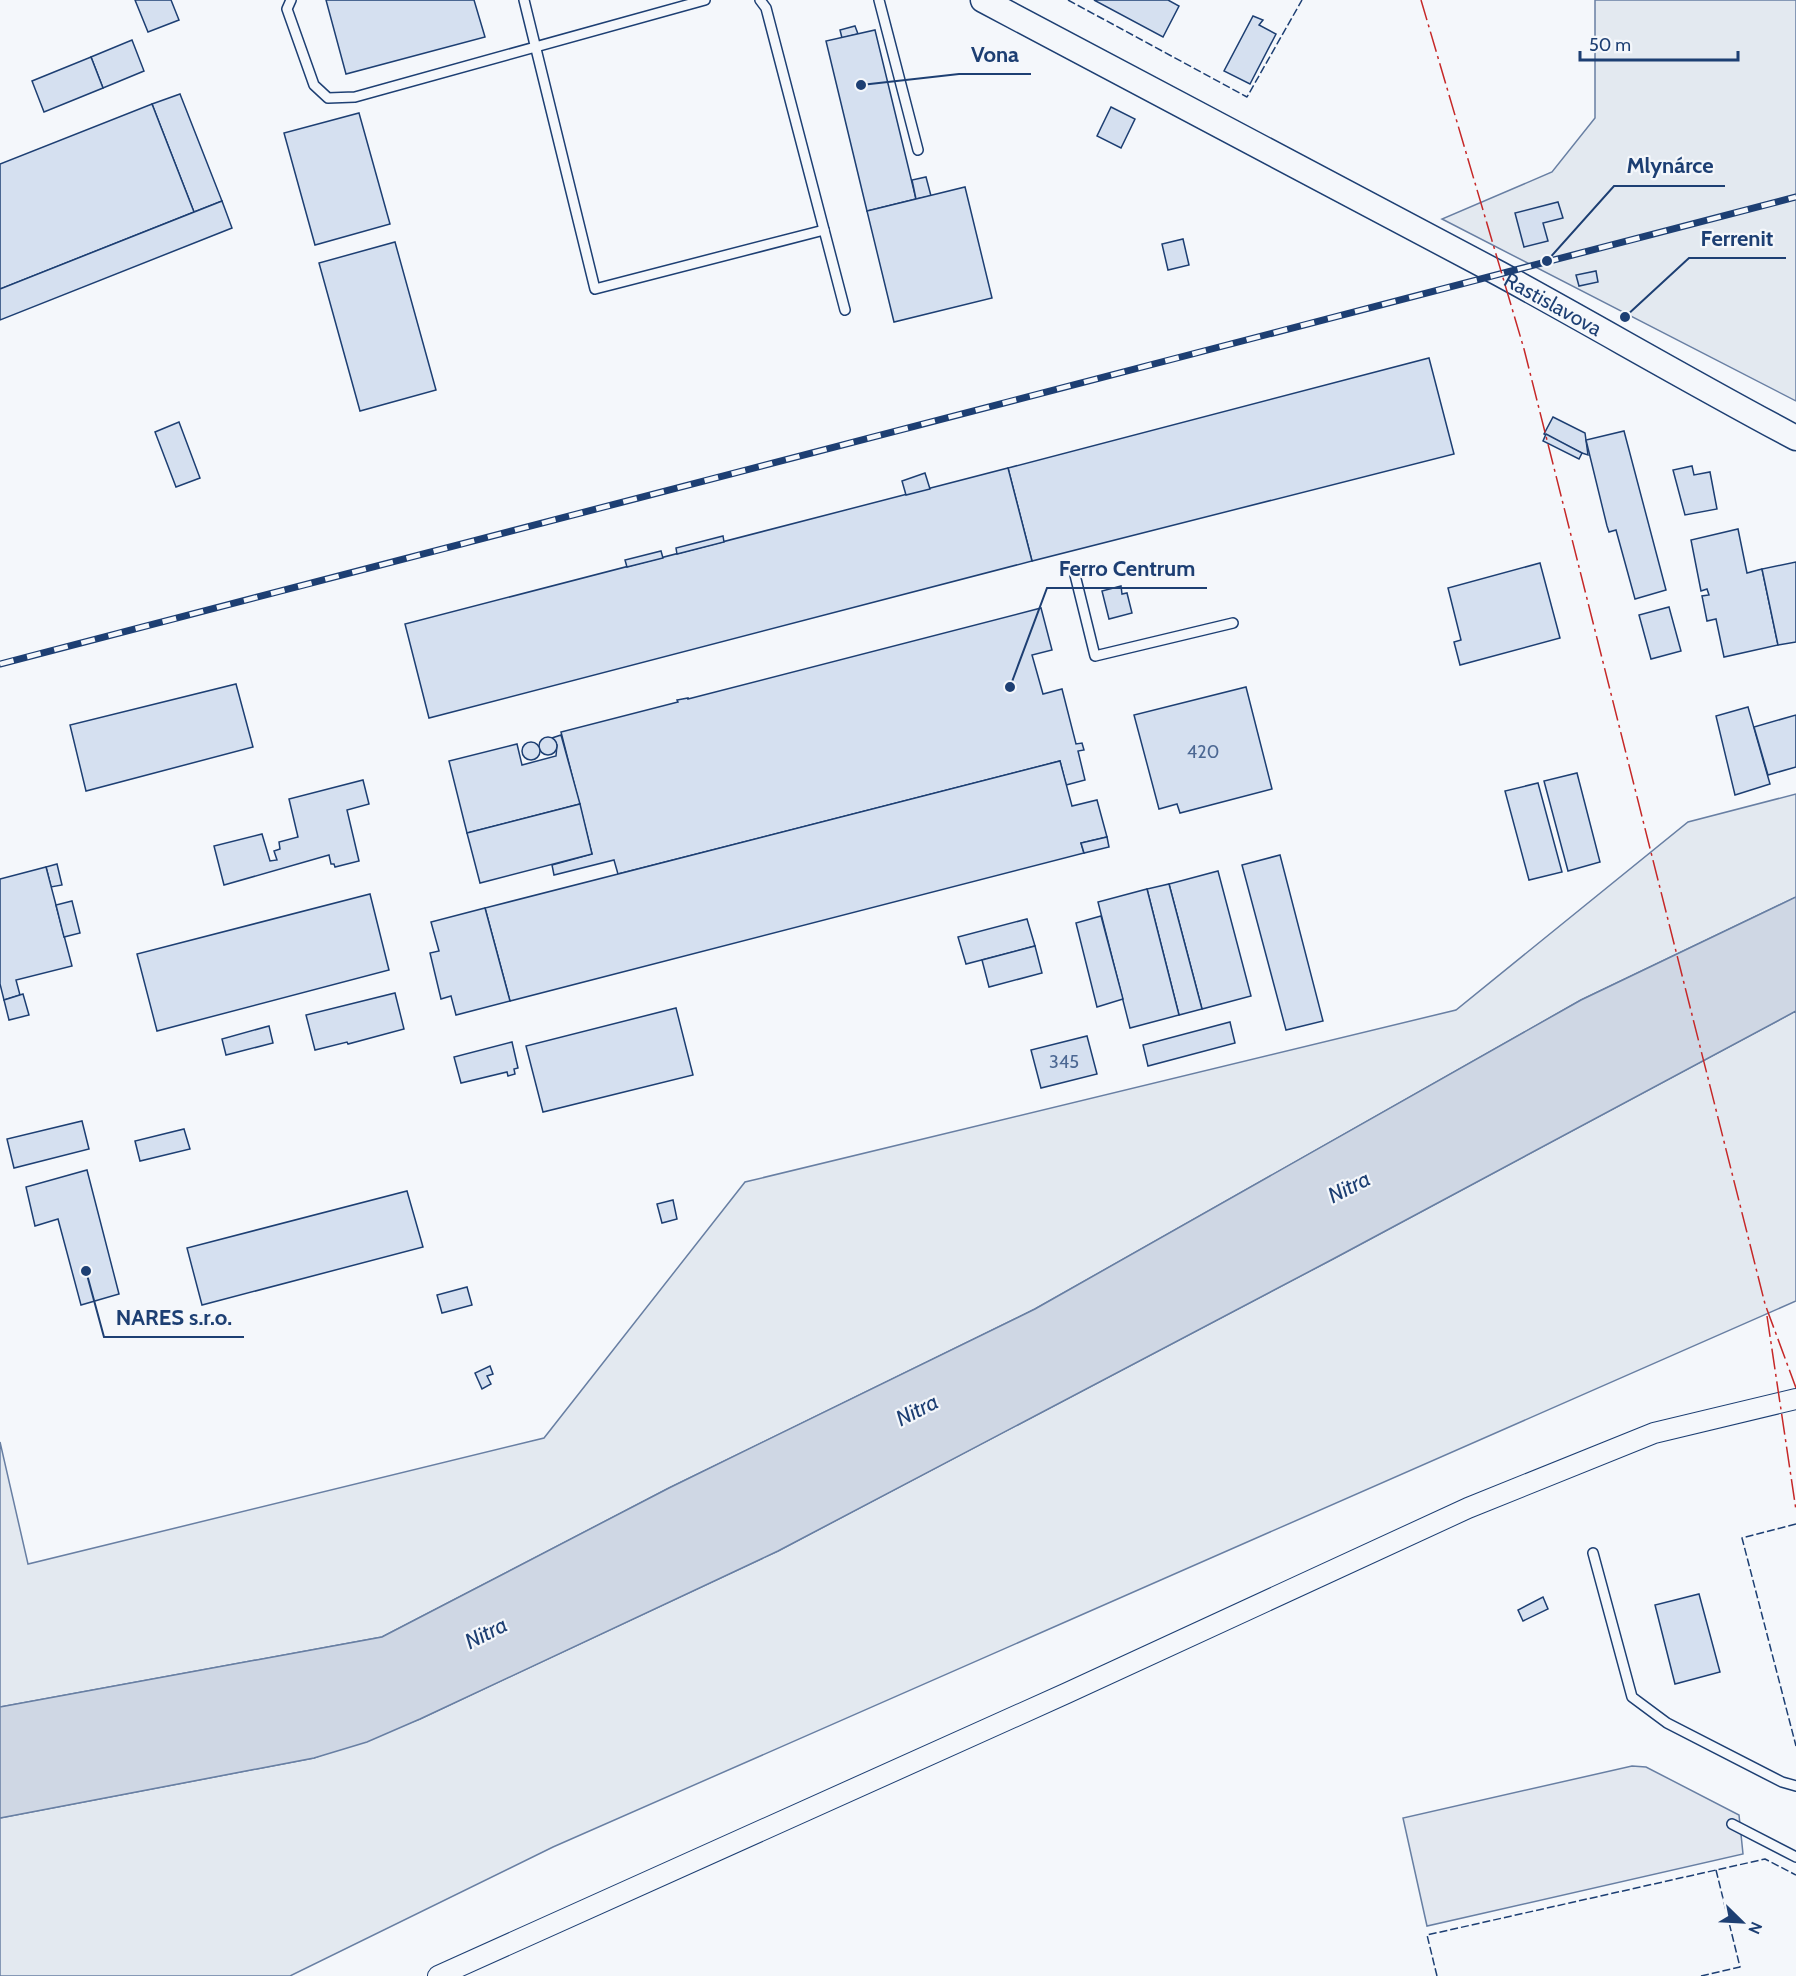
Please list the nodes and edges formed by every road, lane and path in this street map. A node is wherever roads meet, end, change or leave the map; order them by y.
1 (291, 0) edge
2 (524, 0) edge
3 (705, 0) edge
4 (760, 0) edge
5 (879, 0) edge
6 (983, 0) edge
7 (536, 47) junction
8 (918, 150) dead end
9 (824, 231) junction
10 (844, 310) dead end
11 (1796, 438) edge
12 (1075, 575) dead end
13 (1233, 623) dead end
14 (1796, 1399) edge
15 (1593, 1553) dead end
16 (1796, 1786) edge
17 (1732, 1824) dead end
18 (1796, 1857) edge
19 (438, 1976) edge

1 - 7 lane
2 - 7 lane
3 - 7 lane
4 - 9 lane
5 - 8 lane
6 - 11 street, Rastislavova
7 - 9 lane
9 - 10 lane
12 - 13 lane
14 - 19 street
15 - 16 lane
17 - 18 lane

